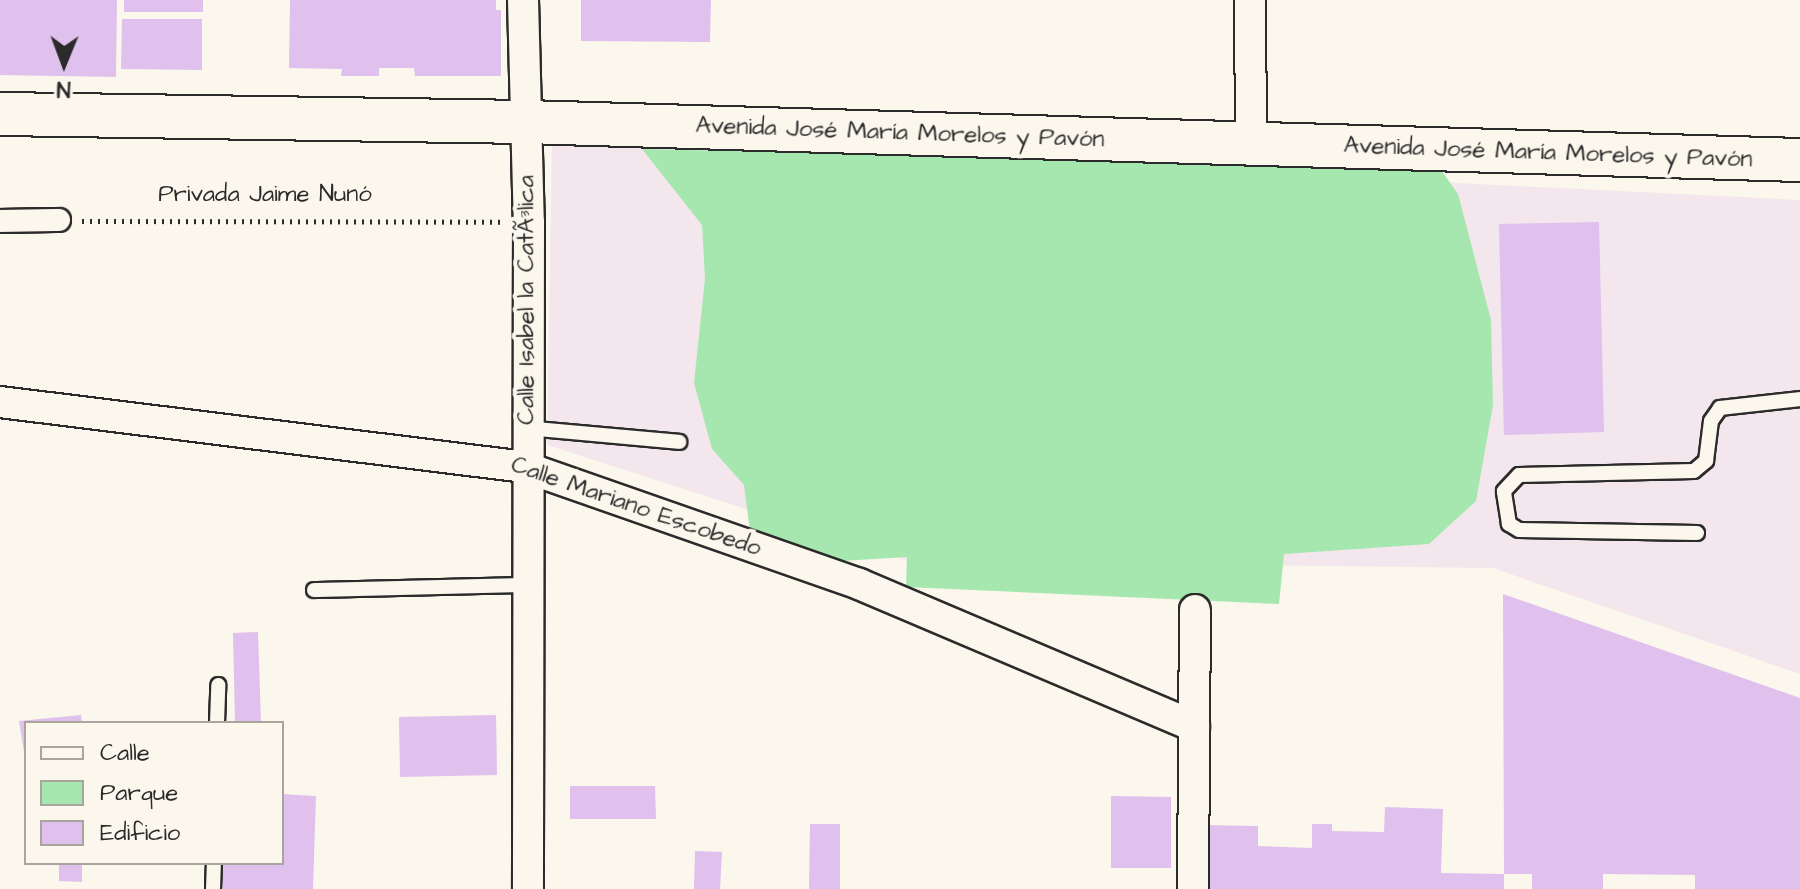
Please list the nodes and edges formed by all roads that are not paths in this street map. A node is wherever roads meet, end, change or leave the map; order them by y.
1 (523, 0) edge
2 (1250, 0) edge
3 (0, 114) edge
4 (526, 122) junction
5 (1251, 145) junction
6 (1800, 160) edge
7 (59, 220) road end
8 (0, 221) edge
9 (1800, 399) edge
10 (0, 402) edge
11 (526, 428) junction
12 (679, 442) dead end
13 (525, 467) junction
14 (1697, 533) dead end
15 (526, 585) junction
16 (314, 590) dead end
17 (1195, 610) dead end
18 (218, 685) dead end
19 (217, 721) edge
20 (1194, 726) junction
21 (214, 865) edge
22 (213, 889) edge
23 (528, 889) edge
24 (1193, 889) edge

1 - 4 street, Calle Isabel la CatÃ³lica
2 - 5 street
3 - 4 main road, Avenida José María Morelos y Pavón
4 - 5 main road, Avenida José María Morelos y Pavón
4 - 11 street, Calle Isabel la CatÃ³lica
5 - 6 main road, Avenida José María Morelos y Pavón
7 - 8 street
9 - 14 lane
10 - 13 street, Calle Mariano Escobedo
11 - 12 lane
11 - 13 street, Calle Isabel la CatÃ³lica
13 - 15 street, Calle Isabel la CatÃ³lica
13 - 20 street, Calle Mariano Escobedo
15 - 16 lane
15 - 23 street, Calle Isabel la CatÃ³lica
17 - 20 street
18 - 19 lane
20 - 24 street
21 - 22 lane

